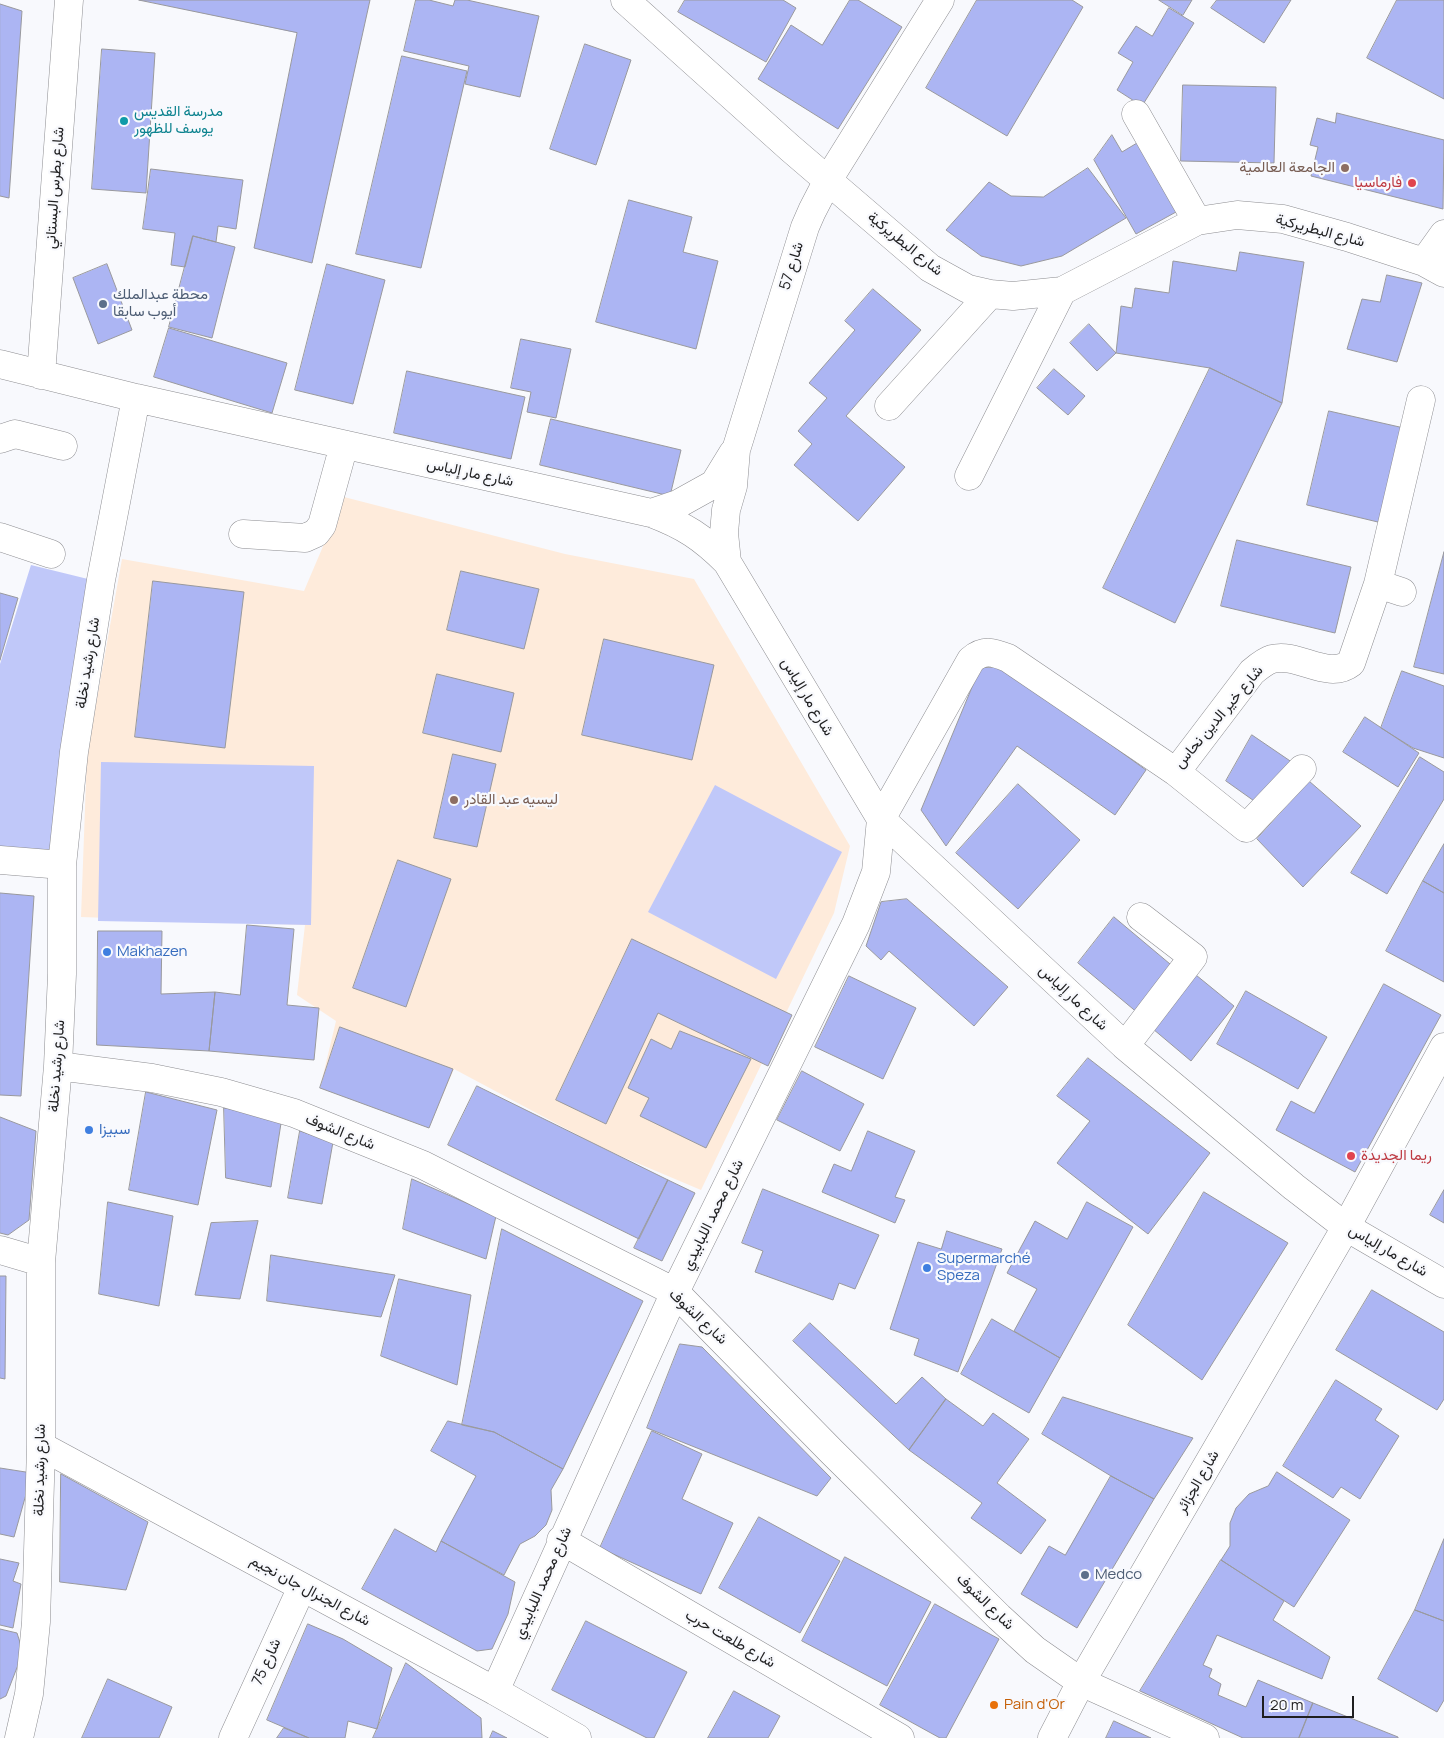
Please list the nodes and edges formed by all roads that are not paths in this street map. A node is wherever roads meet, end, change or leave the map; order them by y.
1 (69, 0) edge
2 (625, 0) edge
3 (940, 0) edge
4 (1136, 114) dead end
5 (828, 180) junction
6 (1197, 221) junction
7 (1444, 234) edge
8 (1434, 268) edge
9 (1062, 291) junction
10 (990, 294) junction
11 (0, 364) edge
12 (41, 375) junction
13 (136, 398) junction
14 (1421, 400) dead end
15 (889, 406) dead end
16 (0, 439) edge
17 (344, 445) junction
18 (63, 446) dead end
19 (736, 450) junction
20 (968, 476) dead end
21 (651, 513) junction
22 (244, 534) dead end
23 (0, 537) edge
24 (52, 554) dead end
25 (727, 562) junction
26 (1302, 769) dead end
27 (1176, 772) junction
28 (881, 819) junction
29 (0, 860) edge
30 (62, 865) junction
31 (1140, 917) dead end
32 (1125, 1046) junction
33 (1444, 1048) edge
34 (58, 1066) junction
35 (1346, 1227) junction
36 (0, 1250) edge
37 (41, 1262) junction
38 (1444, 1284) edge
39 (675, 1292) junction
40 (42, 1446) junction
41 (561, 1540) junction
42 (302, 1587) junction
43 (1081, 1682) junction
44 (495, 1691) junction
45 (19, 1738) edge
46 (233, 1738) edge
47 (577, 1738) edge
48 (900, 1738) edge
49 (1052, 1738) edge
50 (1205, 1738) edge

1 - 12 street, شارع بطرس البستاني
2 - 5 street, شارع البطريركية
3 - 5 street, شارع 57
4 - 6 street
5 - 10 street, شارع البطريركية
5 - 19 street, شارع 57
6 - 8 street, شارع البطريركية
6 - 9 street, شارع البطريركية
7 - 8 street
9 - 10 street, شارع البطريركية
9 - 20 street
10 - 15 street
11 - 12 street, شارع مار إلياس
12 - 13 street, شارع مار إلياس
13 - 17 street, شارع مار إلياس
13 - 30 street, شارع رشيد نخلة
14 - 27 street, شارع خير الدين نحاس
16 - 18 street
17 - 21 street, شارع مار إلياس
17 - 22 street
19 - 21 street
19 - 25 street, شارع 57
21 - 25 street, شارع مار إلياس
23 - 24 street
25 - 28 street, شارع مار إلياس
26 - 27 street
27 - 28 street, شارع خير الدين نحاس
28 - 32 street, شارع مار إلياس
28 - 39 street, شارع محمد اللبابيدي
29 - 30 street
30 - 34 street, شارع رشيد نخلة
31 - 32 street
32 - 35 street, شارع مار إلياس
33 - 35 street, شارع الجزائر
34 - 37 street, شارع رشيد نخلة
34 - 39 street, شارع الشوف
35 - 38 street, شارع مار إلياس
35 - 43 street, شارع الجزائر
36 - 37 street
37 - 40 street, شارع رشيد نخلة
39 - 41 street, شارع محمد اللبابيدي
39 - 43 street, شارع الشوف
40 - 42 street, شارع الجنرال جان نجيم
40 - 45 street, شارع رشيد نخلة
41 - 44 street, شارع محمد اللبابيدي
41 - 48 street, شارع طلعت حرب
42 - 44 street, شارع الجنرال جان نجيم
42 - 46 street, شارع 75
43 - 49 street, شارع الجزائر
43 - 50 street, شارع الشوف
44 - 47 street, شارع الجنرال جان نجيم

